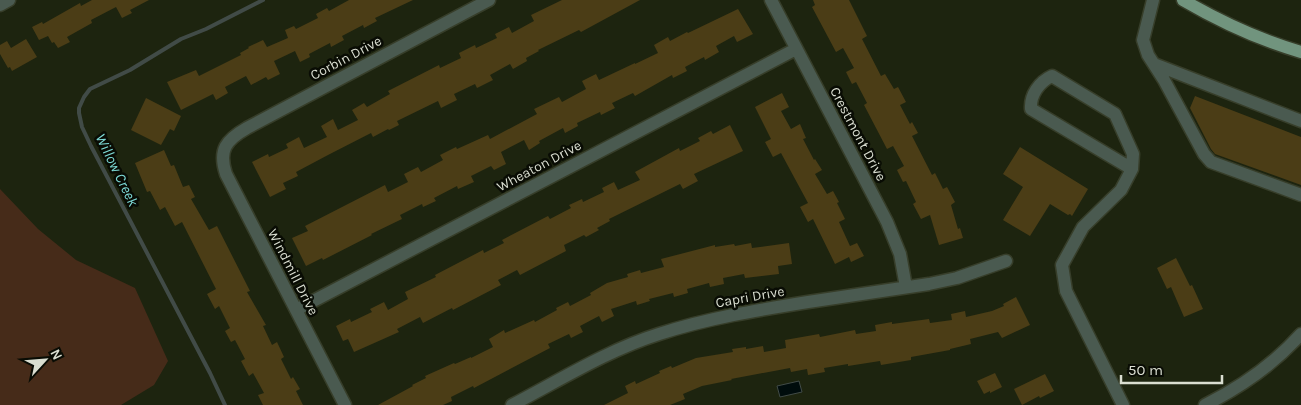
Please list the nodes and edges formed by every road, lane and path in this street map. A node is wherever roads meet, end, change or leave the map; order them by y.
1 (9, 0) edge
2 (489, 0) edge
3 (771, 0) edge
4 (1153, 0) edge
5 (1183, 0) edge
6 (0, 5) edge
7 (796, 49) junction
8 (1301, 52) edge
9 (1154, 64) junction
10 (1301, 121) edge
11 (224, 150) joint
12 (1132, 169) junction
13 (1301, 195) edge
14 (1006, 261) dead end
15 (906, 288) junction
16 (296, 310) junction
17 (1301, 334) edge
18 (345, 405) edge
19 (512, 405) edge
20 (1123, 405) edge
21 (1206, 405) edge

1 - 6 street
2 - 11 street, Corbin Drive
3 - 7 street, Crestmont Drive
4 - 9 street
5 - 8 main road
7 - 15 street, Crestmont Drive
7 - 16 street, Wheaton Drive
9 - 10 street
9 - 13 street
11 - 16 street, Windmill Drive
12 - 12 street
12 - 20 street
14 - 15 street, Capri Drive
15 - 19 street, Capri Drive
16 - 18 street, Windmill Drive
17 - 21 street

